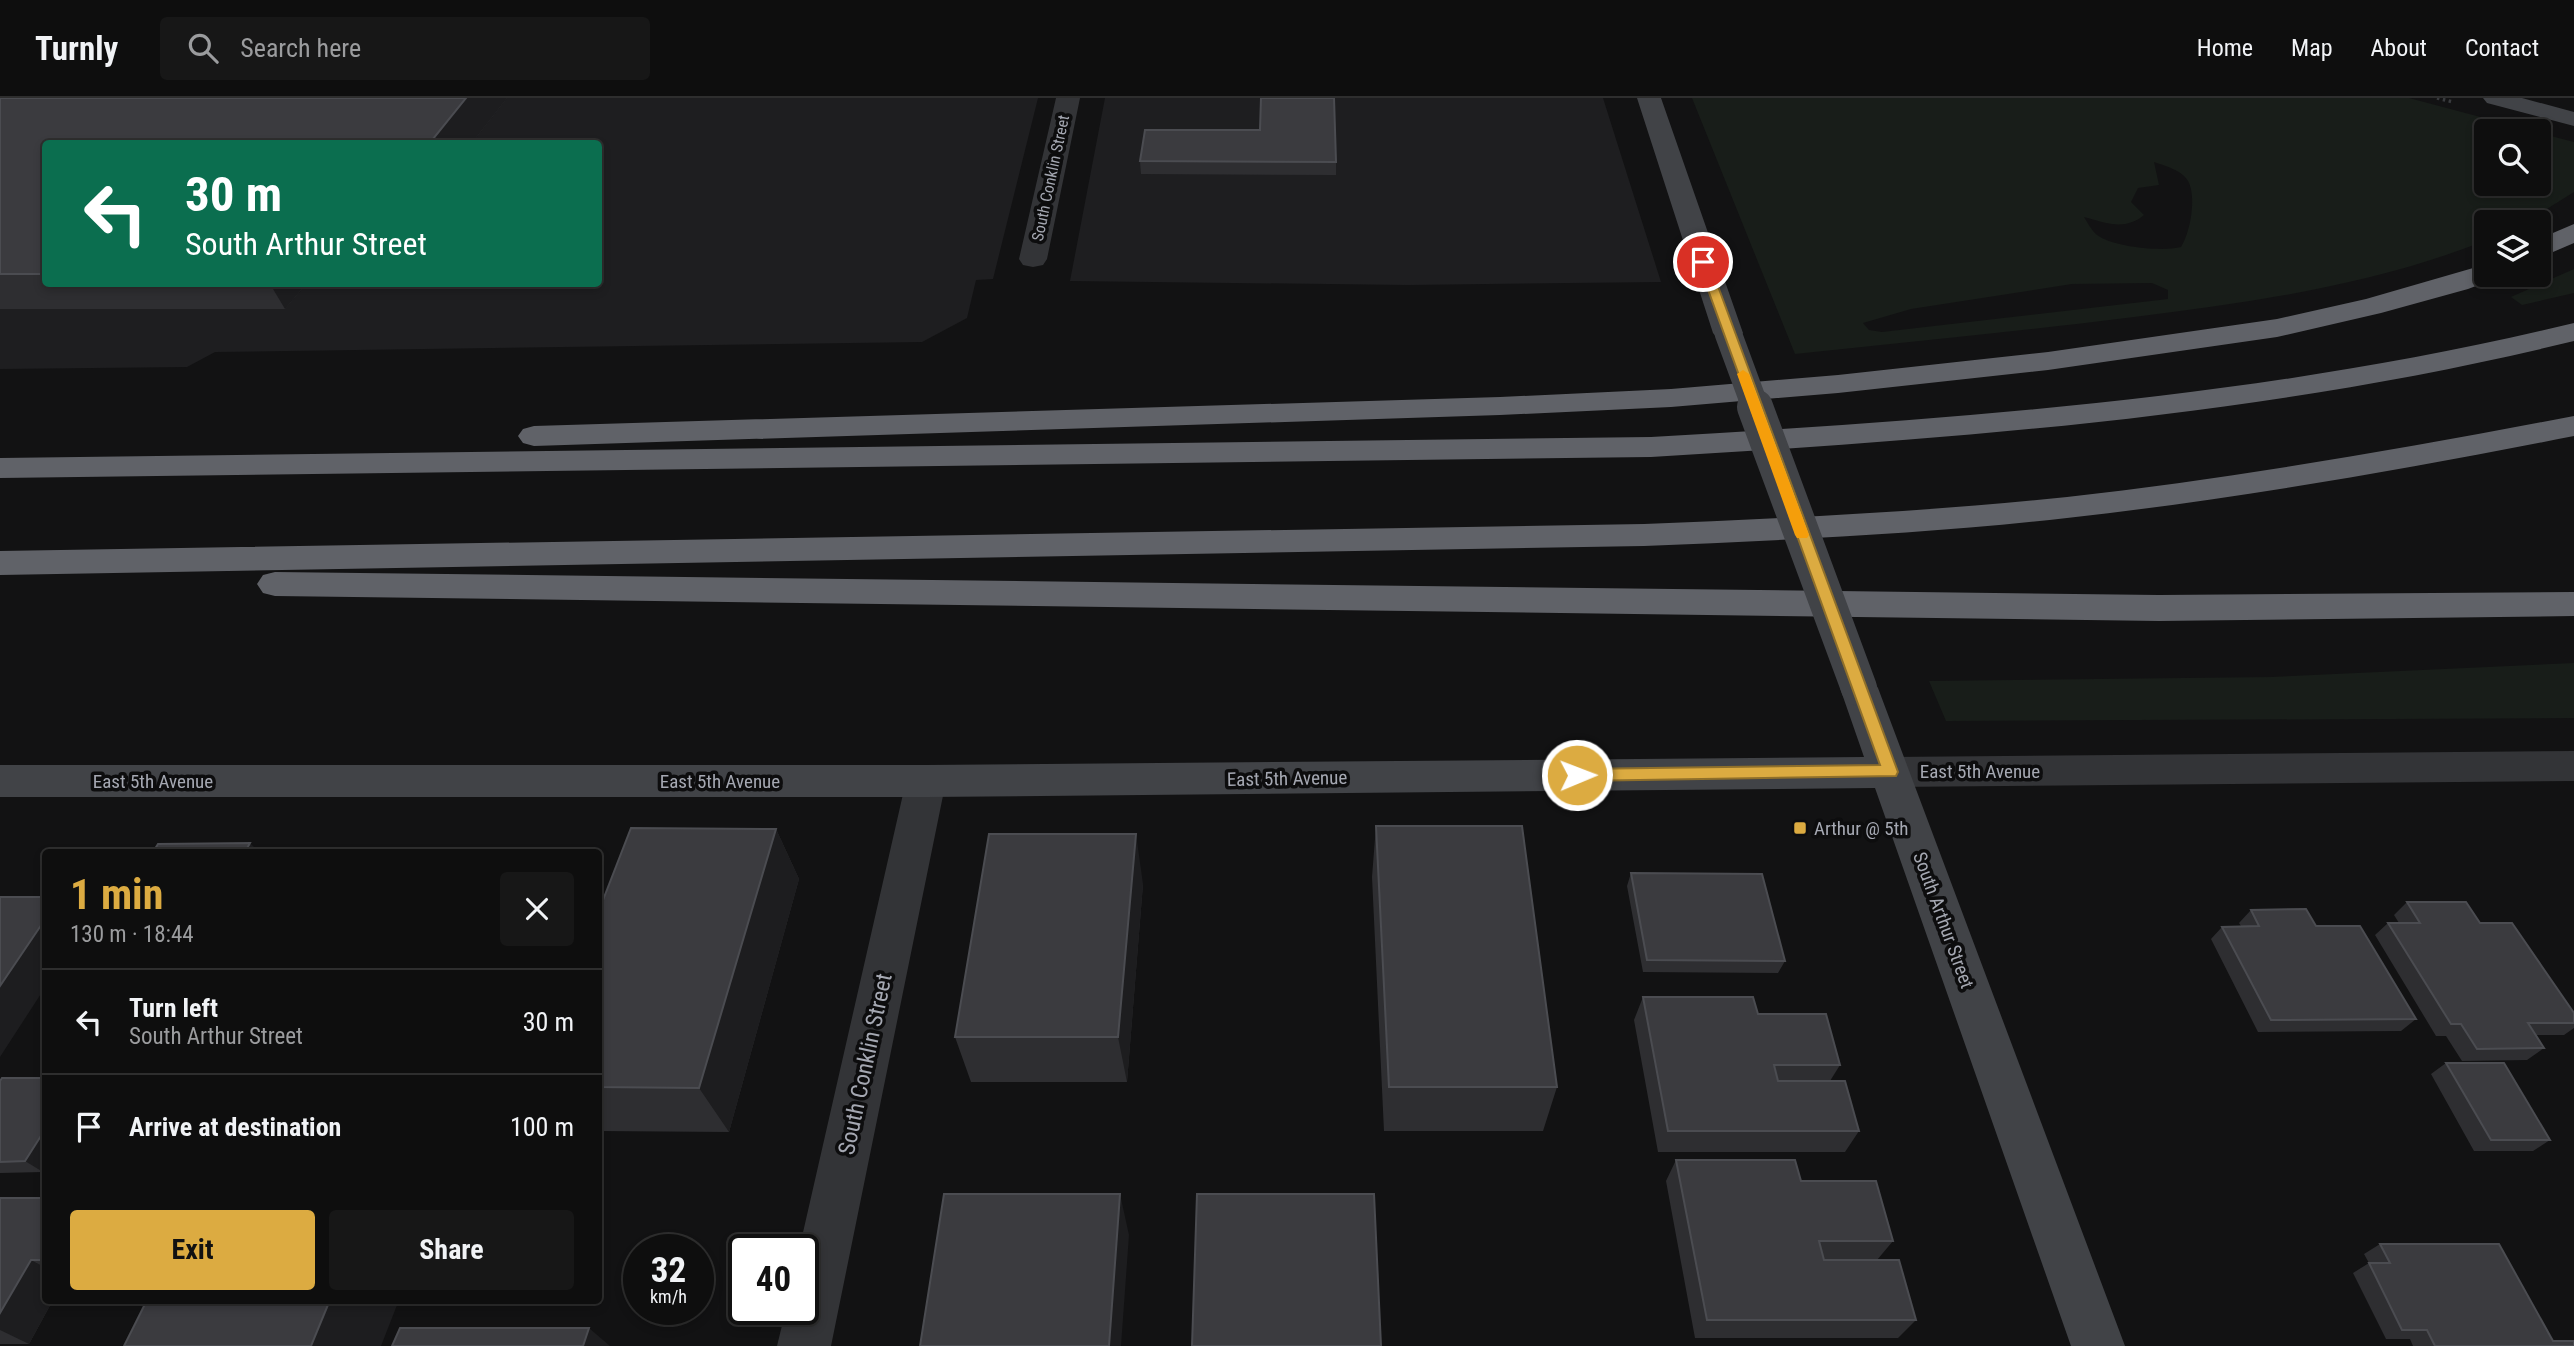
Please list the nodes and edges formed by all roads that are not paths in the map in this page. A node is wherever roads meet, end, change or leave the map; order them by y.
1 (1068, 98) edge
2 (1649, 98) edge
3 (2495, 98) edge
4 (2574, 119) edge
5 (2574, 232) edge
6 (2551, 244) edge
7 (1032, 259) dead end
8 (2474, 277) edge
9 (2574, 332) edge
10 (2574, 426) edge
11 (0, 457) edge
12 (0, 468) edge
13 (0, 563) edge
14 (0, 580) edge
15 (2574, 604) edge
16 (2574, 766) edge
17 (1890, 772) junction
18 (0, 782) edge
19 (926, 782) junction
20 (804, 1346) edge
21 (2098, 1346) edge

1 - 7 street, South Conklin Street
2 - 17 main road, South Arthur Street, bridge
3 - 4 main road
5 - 6 highway
8 - 11 highway
9 - 12 highway
10 - 13 highway
14 - 15 highway
16 - 17 street, East 5th Avenue
17 - 19 main road, East 5th Avenue
17 - 21 main road, South Arthur Street
18 - 19 main road, East 5th Avenue
19 - 20 street, South Conklin Street

